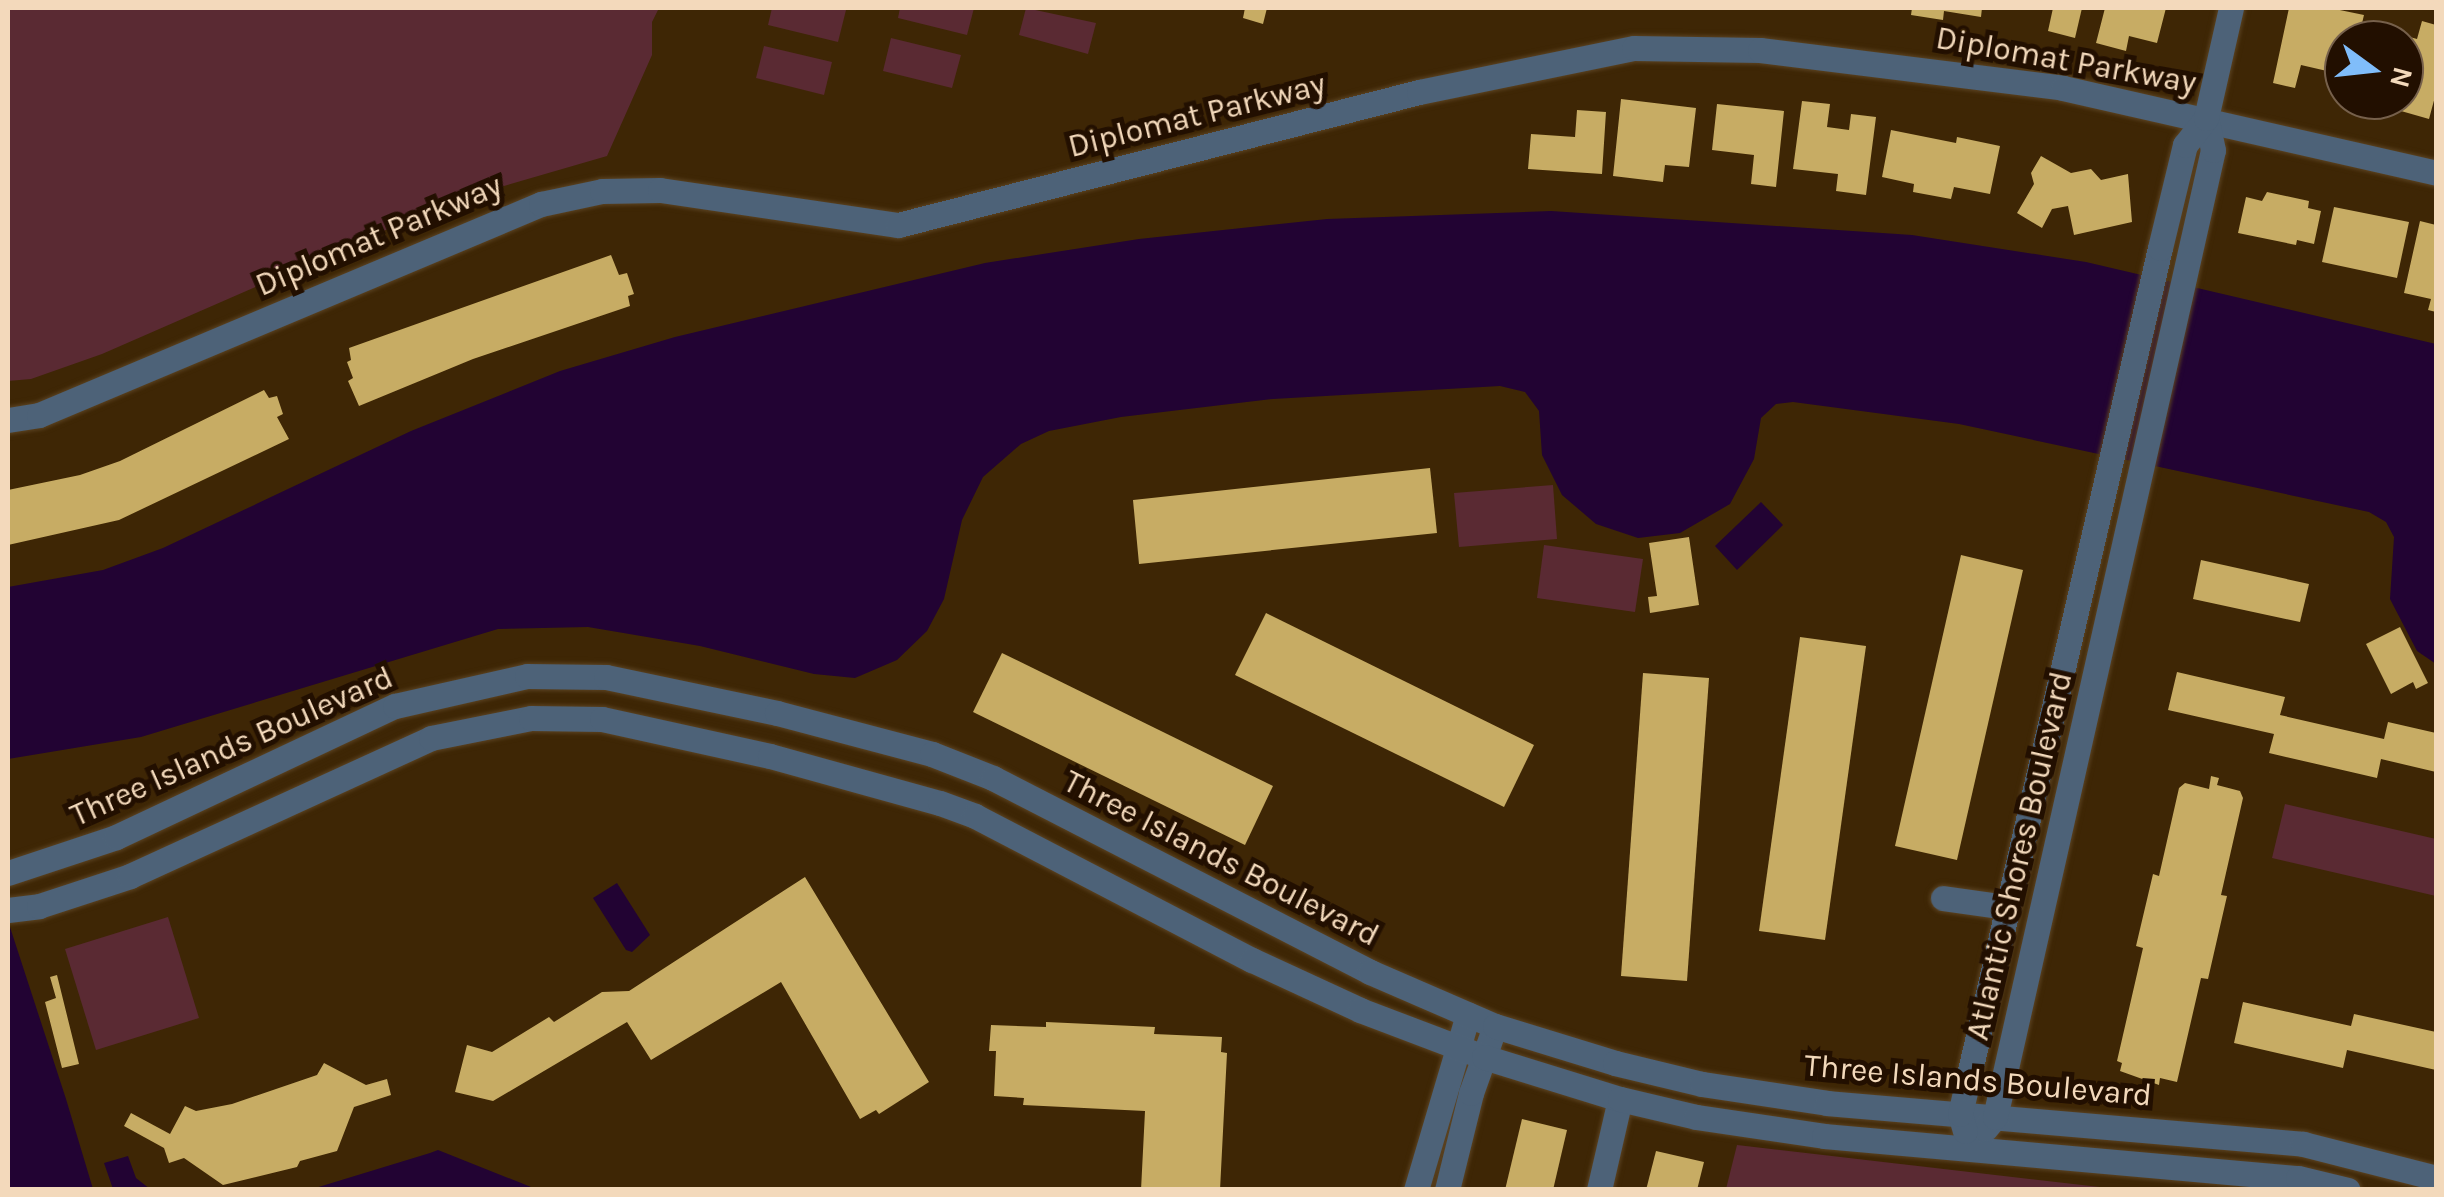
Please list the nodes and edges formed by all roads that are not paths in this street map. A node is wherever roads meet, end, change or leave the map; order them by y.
1 (2231, 8) edge
2 (2206, 118) junction
3 (2436, 173) edge
4 (8, 420) edge
5 (816, 722) junction
6 (932, 754) junction
7 (805, 765) junction
8 (918, 795) junction
9 (19, 871) edge
10 (1944, 898) dead end
11 (2007, 907) junction
12 (8, 910) edge
13 (1468, 1015) junction
14 (1495, 1026) junction
15 (1456, 1047) junction
16 (1484, 1058) junction
17 (1620, 1099) junction
18 (1960, 1114) junction
19 (1995, 1117) junction
20 (1970, 1148) junction
21 (2436, 1178) edge
22 (1416, 1190) edge
23 (1447, 1190) edge
24 (1599, 1190) edge
25 (2348, 1190) edge

1 - 2 street, Atlantic Shores Boulevard
2 - 3 street, Diplomat Parkway
2 - 4 street, Diplomat Parkway
2 - 11 street, Atlantic Shores Boulevard
2 - 19 street, Atlantic Shores Boulevard
5 - 6 street, Three Islands Boulevard
5 - 7 street
5 - 9 street, Three Islands Boulevard
6 - 8 street
6 - 13 street, Three Islands Boulevard
7 - 8 street, Three Islands Boulevard
7 - 12 street, Three Islands Boulevard
8 - 15 street, Three Islands Boulevard
10 - 11 street
11 - 18 street, Atlantic Shores Boulevard
13 - 14 street, Three Islands Boulevard
13 - 15 street
14 - 16 street
14 - 18 street, Three Islands Boulevard
15 - 16 street, Three Islands Boulevard
15 - 22 street
16 - 17 street, Three Islands Boulevard
16 - 23 street
17 - 20 street, Three Islands Boulevard
17 - 24 street
18 - 19 street, Three Islands Boulevard
18 - 20 street, Atlantic Shores Boulevard
19 - 20 street, Atlantic Shores Boulevard
19 - 21 street, Three Islands Boulevard
20 - 25 street, Three Islands Boulevard

